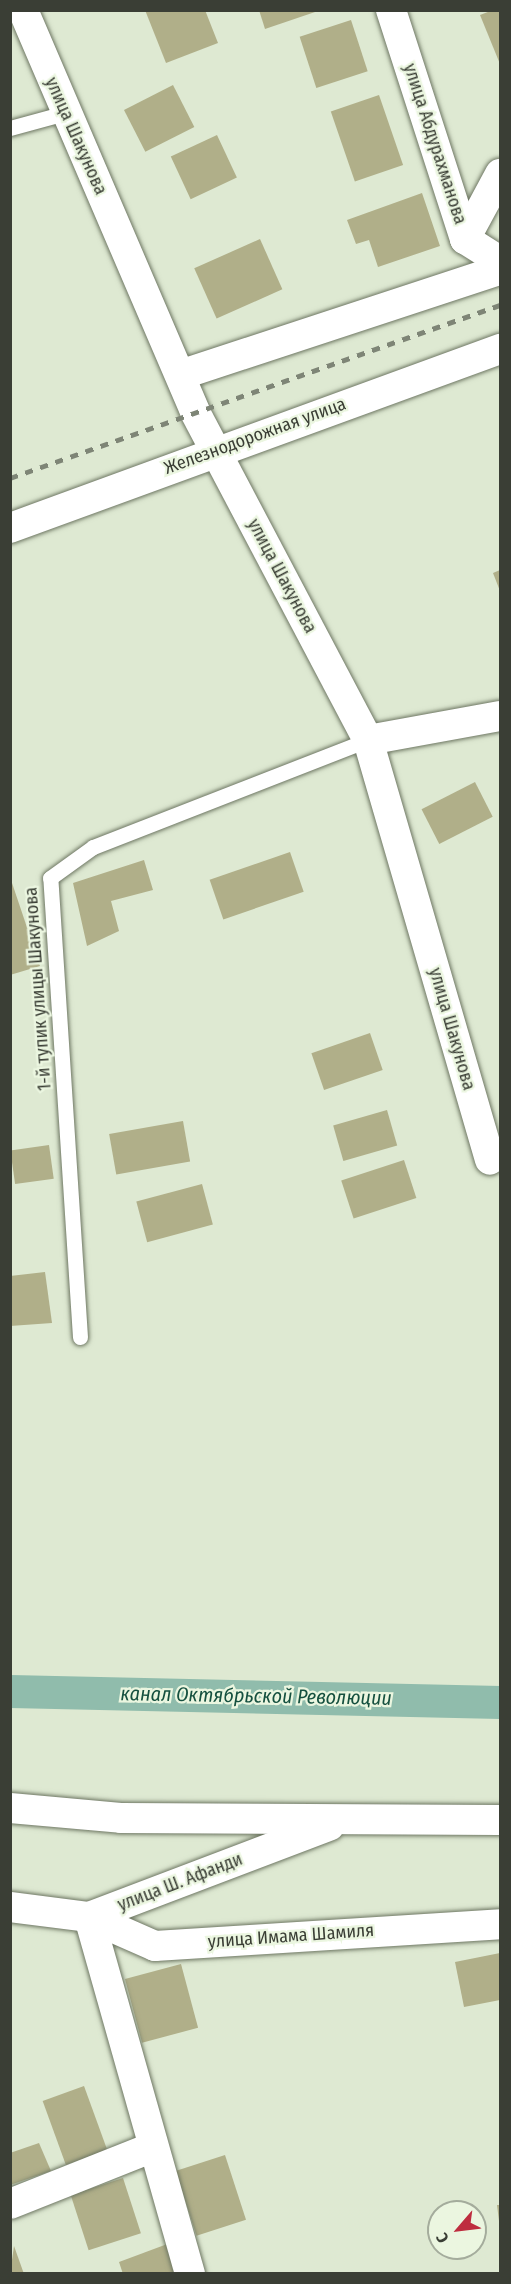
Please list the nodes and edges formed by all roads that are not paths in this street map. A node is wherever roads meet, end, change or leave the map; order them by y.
1 (22, 10) edge
2 (391, 10) edge
3 (64, 113) junction
4 (10, 128) edge
5 (501, 174) edge
6 (465, 239) junction
7 (501, 261) edge
8 (501, 270) edge
9 (501, 349) edge
10 (183, 374) junction
11 (215, 449) junction
12 (10, 528) edge
13 (501, 716) edge
14 (368, 740) junction
15 (490, 1160) dead end
16 (80, 1337) dead end
17 (10, 1808) edge
18 (346, 1819) junction
19 (501, 1820) edge
20 (10, 1907) edge
21 (89, 1917) junction
22 (501, 1924) edge
23 (151, 2148) junction
24 (10, 2204) edge
25 (190, 2274) edge

1 - 3 street, улица Шакунова
2 - 6 street, улица Абдурахманова
3 - 4 lane
3 - 10 street, улица Шакунова
5 - 6 street
6 - 7 street, улица Абдурахманова
8 - 10 street
9 - 11 street, Железнодорожная улица
10 - 11 street, улица Шакунова
11 - 12 street, Железнодорожная улица
11 - 14 street, улица Шакунова
13 - 14 street
14 - 15 street, улица Шакунова
14 - 16 lane, 1-й тупик улицы Шакунова
17 - 18 street
18 - 19 street
18 - 21 street, улица Ш. Афанди
20 - 21 street, улица Ш. Афанди
21 - 22 street, улица Имама Шамиля
21 - 23 street
23 - 24 street
23 - 25 street

